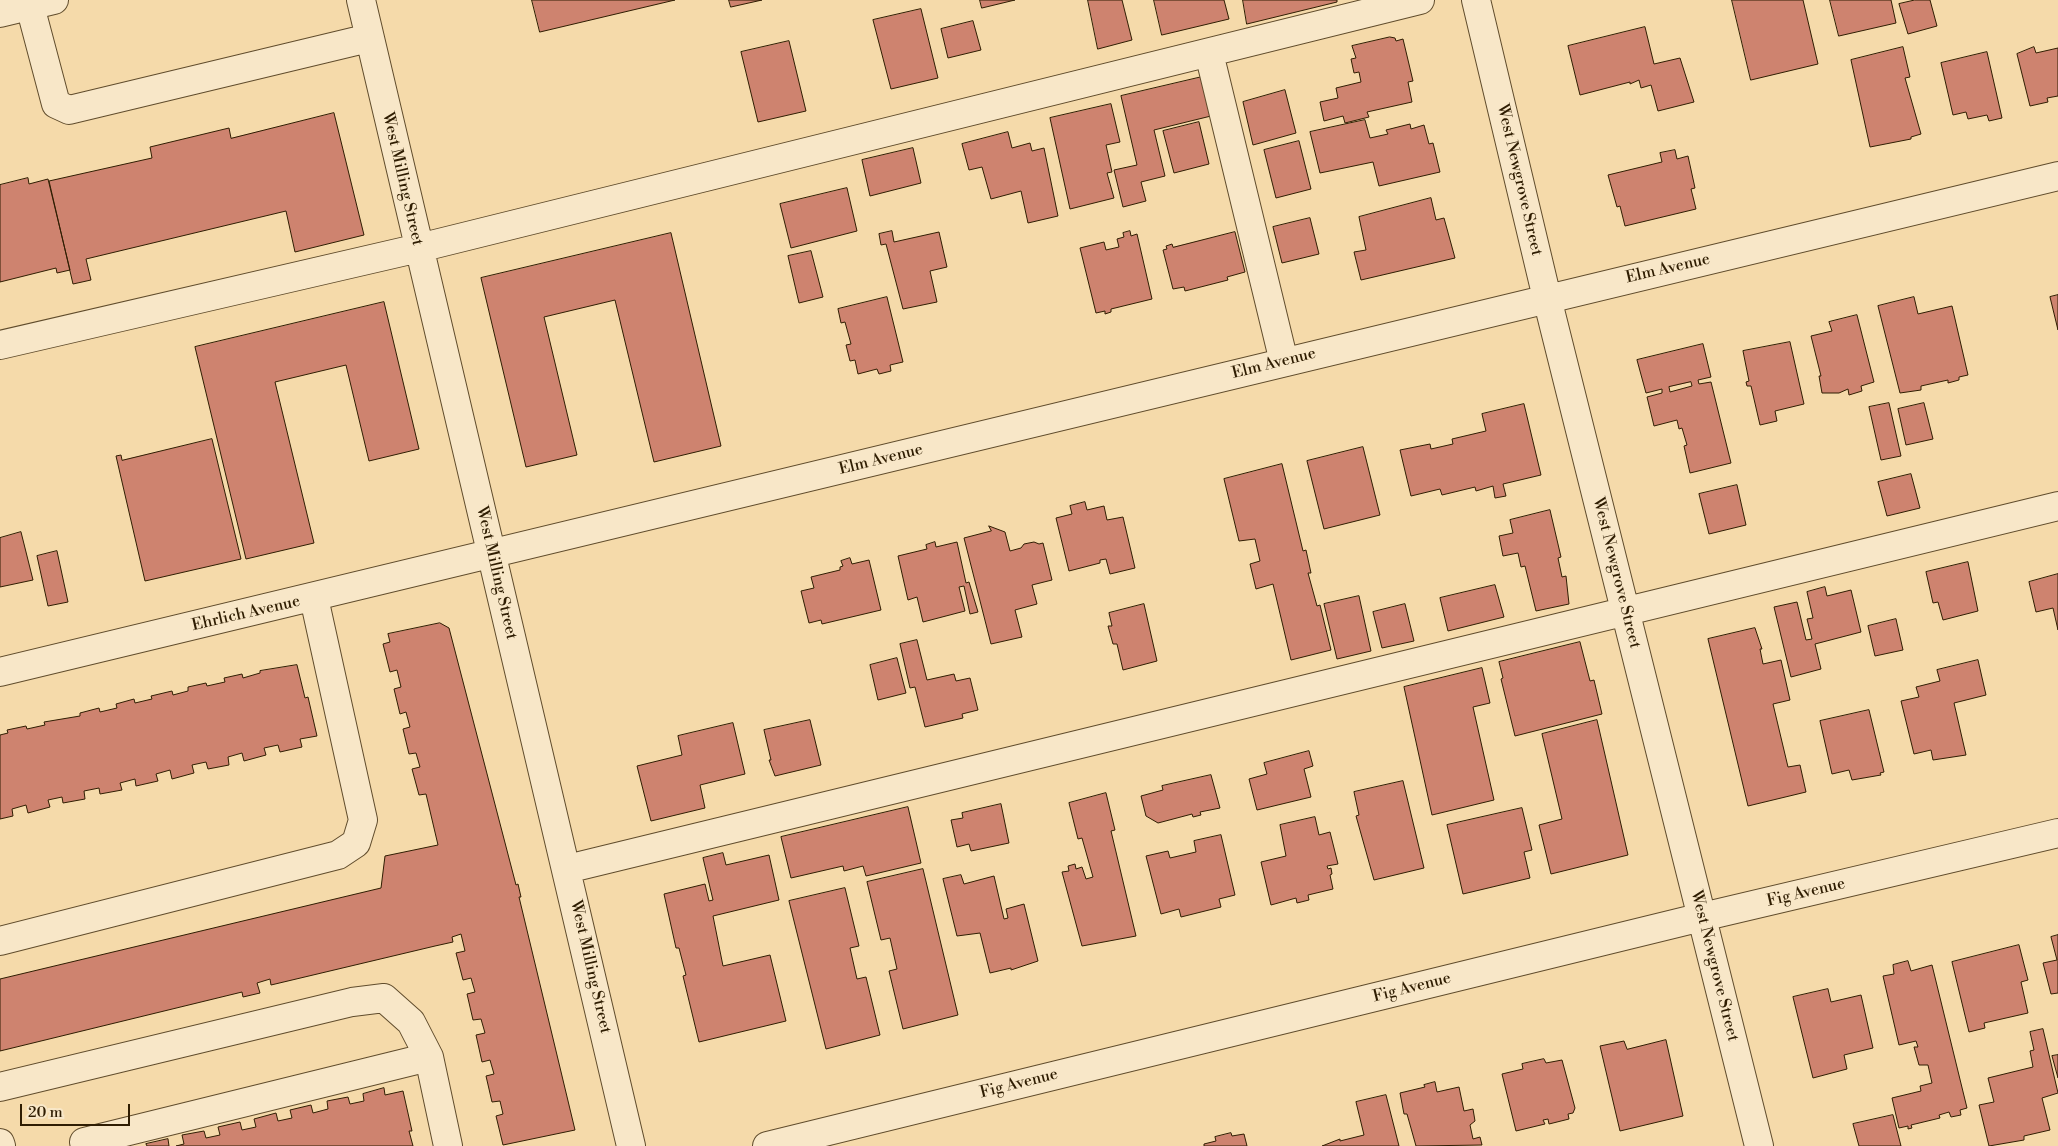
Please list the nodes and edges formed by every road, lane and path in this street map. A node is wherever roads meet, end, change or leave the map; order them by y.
1 (361, 0) edge
2 (1420, 0) edge
3 (1476, 0) edge
4 (42, 3) edge
5 (0, 13) edge
6 (370, 38) junction
7 (1209, 53) junction
8 (2058, 176) edge
9 (419, 248) junction
10 (1547, 298) junction
11 (0, 345) edge
12 (1284, 362) junction
13 (2058, 506) edge
14 (492, 555) junction
15 (314, 598) junction
16 (1626, 612) junction
17 (0, 672) edge
18 (2058, 833) edge
19 (567, 869) junction
20 (1702, 917) junction
21 (0, 942) edge
22 (429, 1057) junction
23 (0, 1087) edge
24 (84, 1142) dead end
25 (448, 1146) edge
26 (631, 1146) edge
27 (767, 1146) edge
28 (1759, 1146) edge

1 - 6 street, West Milling Street
2 - 7 street
3 - 10 street, West Newgrove Street
4 - 5 street
4 - 6 street
6 - 9 street, West Milling Street
7 - 9 street
7 - 12 street
8 - 10 street, Elm Avenue
9 - 11 street
9 - 14 street, West Milling Street
10 - 12 street, Elm Avenue
10 - 16 street, West Newgrove Street
12 - 14 street, Elm Avenue
13 - 16 street
14 - 15 street, Ehrlich Avenue
14 - 19 street, West Milling Street
15 - 17 street, Ehrlich Avenue
15 - 21 street
16 - 19 street
16 - 20 street, West Newgrove Street
18 - 20 street, Fig Avenue
19 - 26 street, West Milling Street
20 - 27 street, Fig Avenue
20 - 28 street, West Newgrove Street
22 - 23 street
22 - 24 street
22 - 25 street

